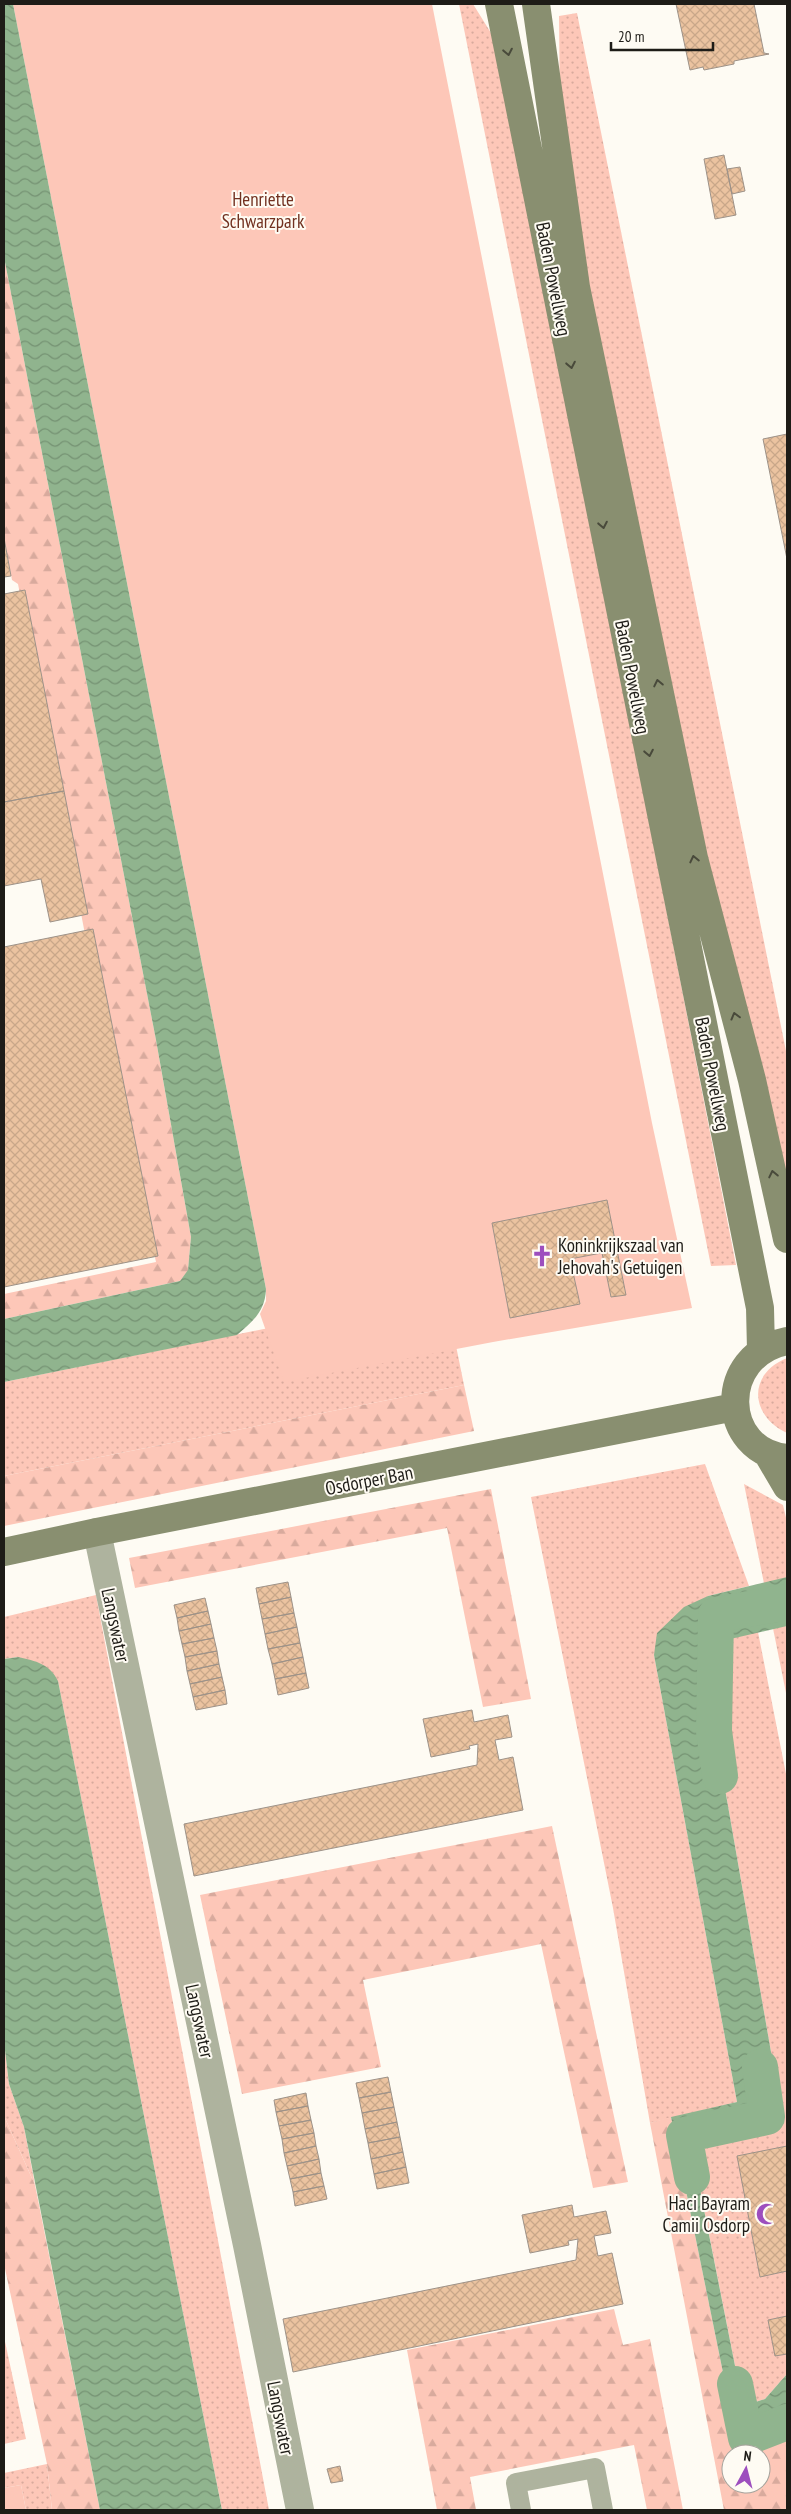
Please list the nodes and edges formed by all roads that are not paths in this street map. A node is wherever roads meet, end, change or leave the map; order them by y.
1 (499, 4) edge
2 (536, 4) edge
3 (787, 1239) edge
4 (787, 1341) edge
5 (761, 1350) junction
6 (735, 1407) junction
7 (777, 1455) edge
8 (787, 1487) edge
9 (97, 1532) junction
10 (4, 1552) edge
11 (300, 2510) edge
12 (521, 2510) edge
13 (603, 2510) edge

1 -> 5 main road, Baden Powellweg
3 -> 2 main road, Baden Powellweg
4 - 5 main road
5 - 6 main road
6 - 7 main road
6 - 9 main road, Osdorper Ban
7 - 8 main road
9 - 10 main road, Osdorper Ban
9 - 11 street, Langswater
12 - 13 lane

